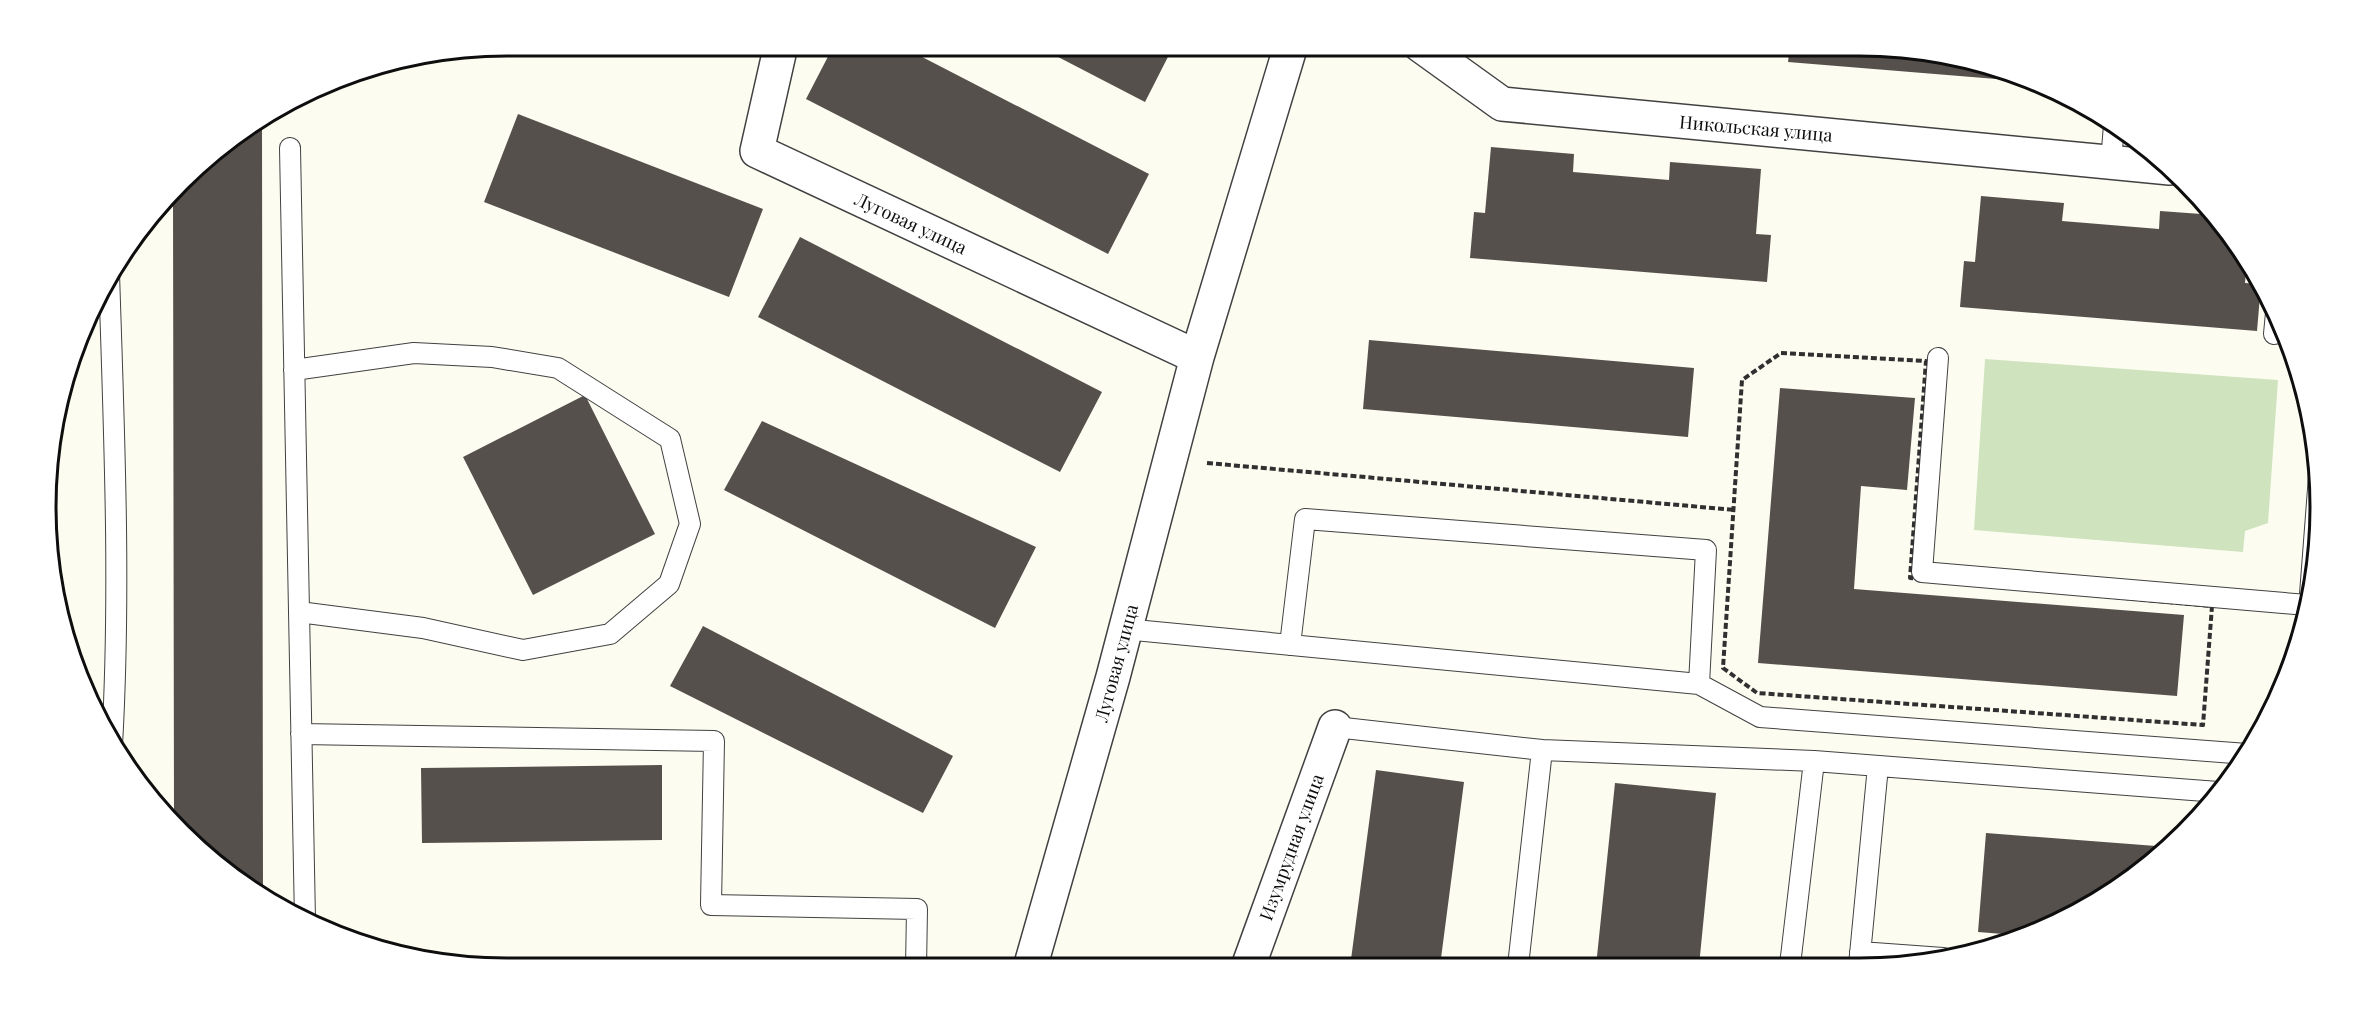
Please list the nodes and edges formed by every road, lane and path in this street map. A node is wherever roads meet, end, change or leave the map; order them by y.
1 (779, 56) edge
2 (1288, 56) edge
3 (1435, 56) edge
4 (2113, 135) edge
5 (290, 148) dead end
6 (2111, 162) junction
7 (2154, 166) edge
8 (110, 293) edge
9 (1197, 357) junction
10 (1938, 358) dead end
11 (294, 370) junction
12 (1169, 459) junction
13 (1735, 510) dead end
14 (2299, 604) edge
15 (299, 612) junction
16 (1124, 630) junction
17 (1290, 645) junction
18 (1699, 684) junction
19 (1335, 726) joint
20 (113, 727) edge
21 (301, 734) junction
22 (1542, 750) junction
23 (2236, 753) edge
24 (1814, 761) junction
25 (1878, 766) junction
26 (2208, 791) edge
27 (305, 911) edge
28 (916, 958) edge
29 (1033, 958) edge
30 (1251, 958) edge
31 (1519, 958) edge
32 (1791, 958) edge
33 (1860, 958) edge
34 (1888, 958) edge

1 - 9 street, Луговая улица
2 - 9 street, Луговая улица
3 - 6 street, Никольская улица
4 - 6 lane
5 - 11 lane
6 - 7 street, Никольская улица
8 - 20 lane
9 - 12 street, Луговая улица
10 - 14 lane
11 - 15 lane
11 - 15 lane
12 - 13 path
12 - 16 street, Луговая улица
15 - 21 lane
16 - 17 lane
16 - 29 street, Луговая улица
17 - 18 lane
17 - 18 lane
18 - 23 lane
19 - 22 lane
19 - 30 street, Изумрудная улица
21 - 27 lane
21 - 28 lane
22 - 24 lane
22 - 31 lane
24 - 25 lane
24 - 32 lane
25 - 26 lane
25 - 33 lane
33 - 34 lane

